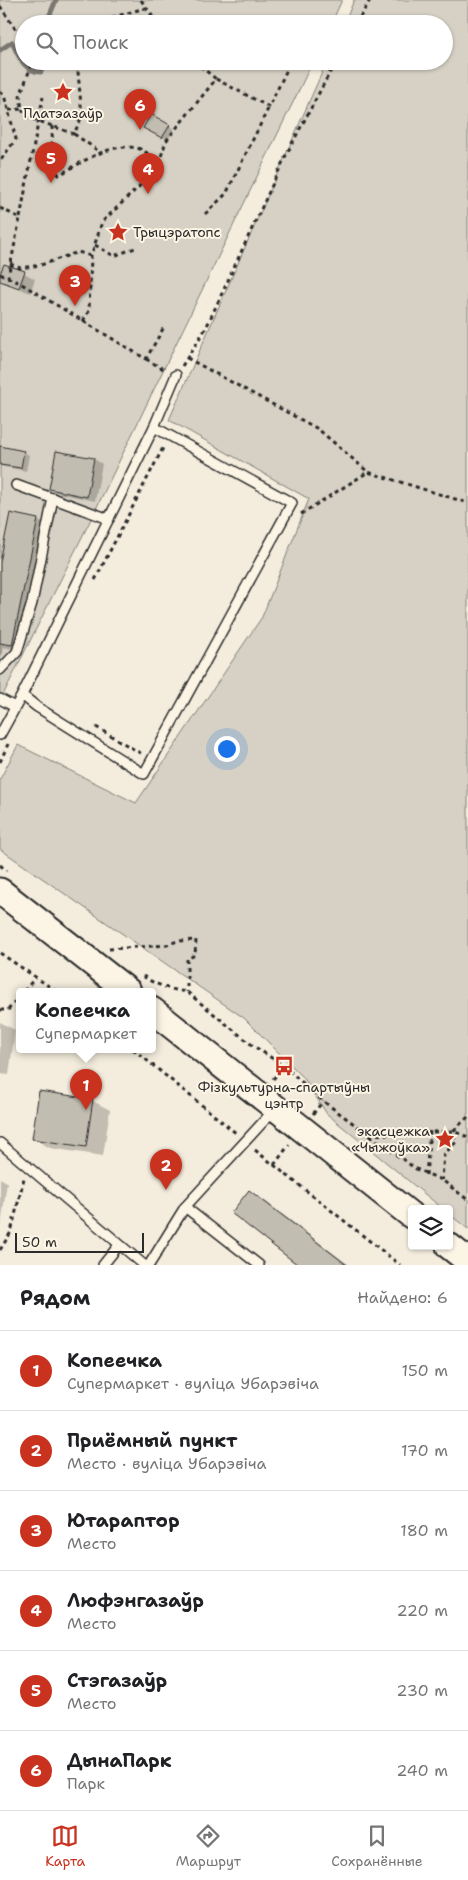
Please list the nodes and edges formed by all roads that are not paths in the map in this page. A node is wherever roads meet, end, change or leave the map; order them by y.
1 (176, 375) road end
2 (154, 426) junction
3 (16, 485) dead end
4 (53, 498) junction
5 (108, 519) junction
6 (0, 670) edge
7 (22, 695) junction
8 (0, 699) edge
9 (15, 707) junction
10 (0, 735) edge
11 (4, 881) edge
12 (134, 982) edge
13 (156, 1013) edge
14 (276, 1109) junction
15 (0, 1143) edge
16 (185, 1207) junction
17 (408, 1213) edge
18 (119, 1245) junction
19 (453, 1249) edge
20 (468, 1261) edge
21 (103, 1265) edge
22 (144, 1265) edge
23 (149, 1265) edge
24 (259, 1265) edge

1 - 2 lane
2 - 5 lane
2 - 7 lane
3 - 4 lane
4 - 5 lane
4 - 6 lane
5 - 7 lane
7 - 9 lane
8 - 9 lane
9 - 10 lane
11 - 12 main road
13 - 14 main road
14 - 16 lane
14 - 17 main road
15 - 18 lane
16 - 23 lane
16 - 24 lane
18 - 21 lane
18 - 22 lane
19 - 20 main road

